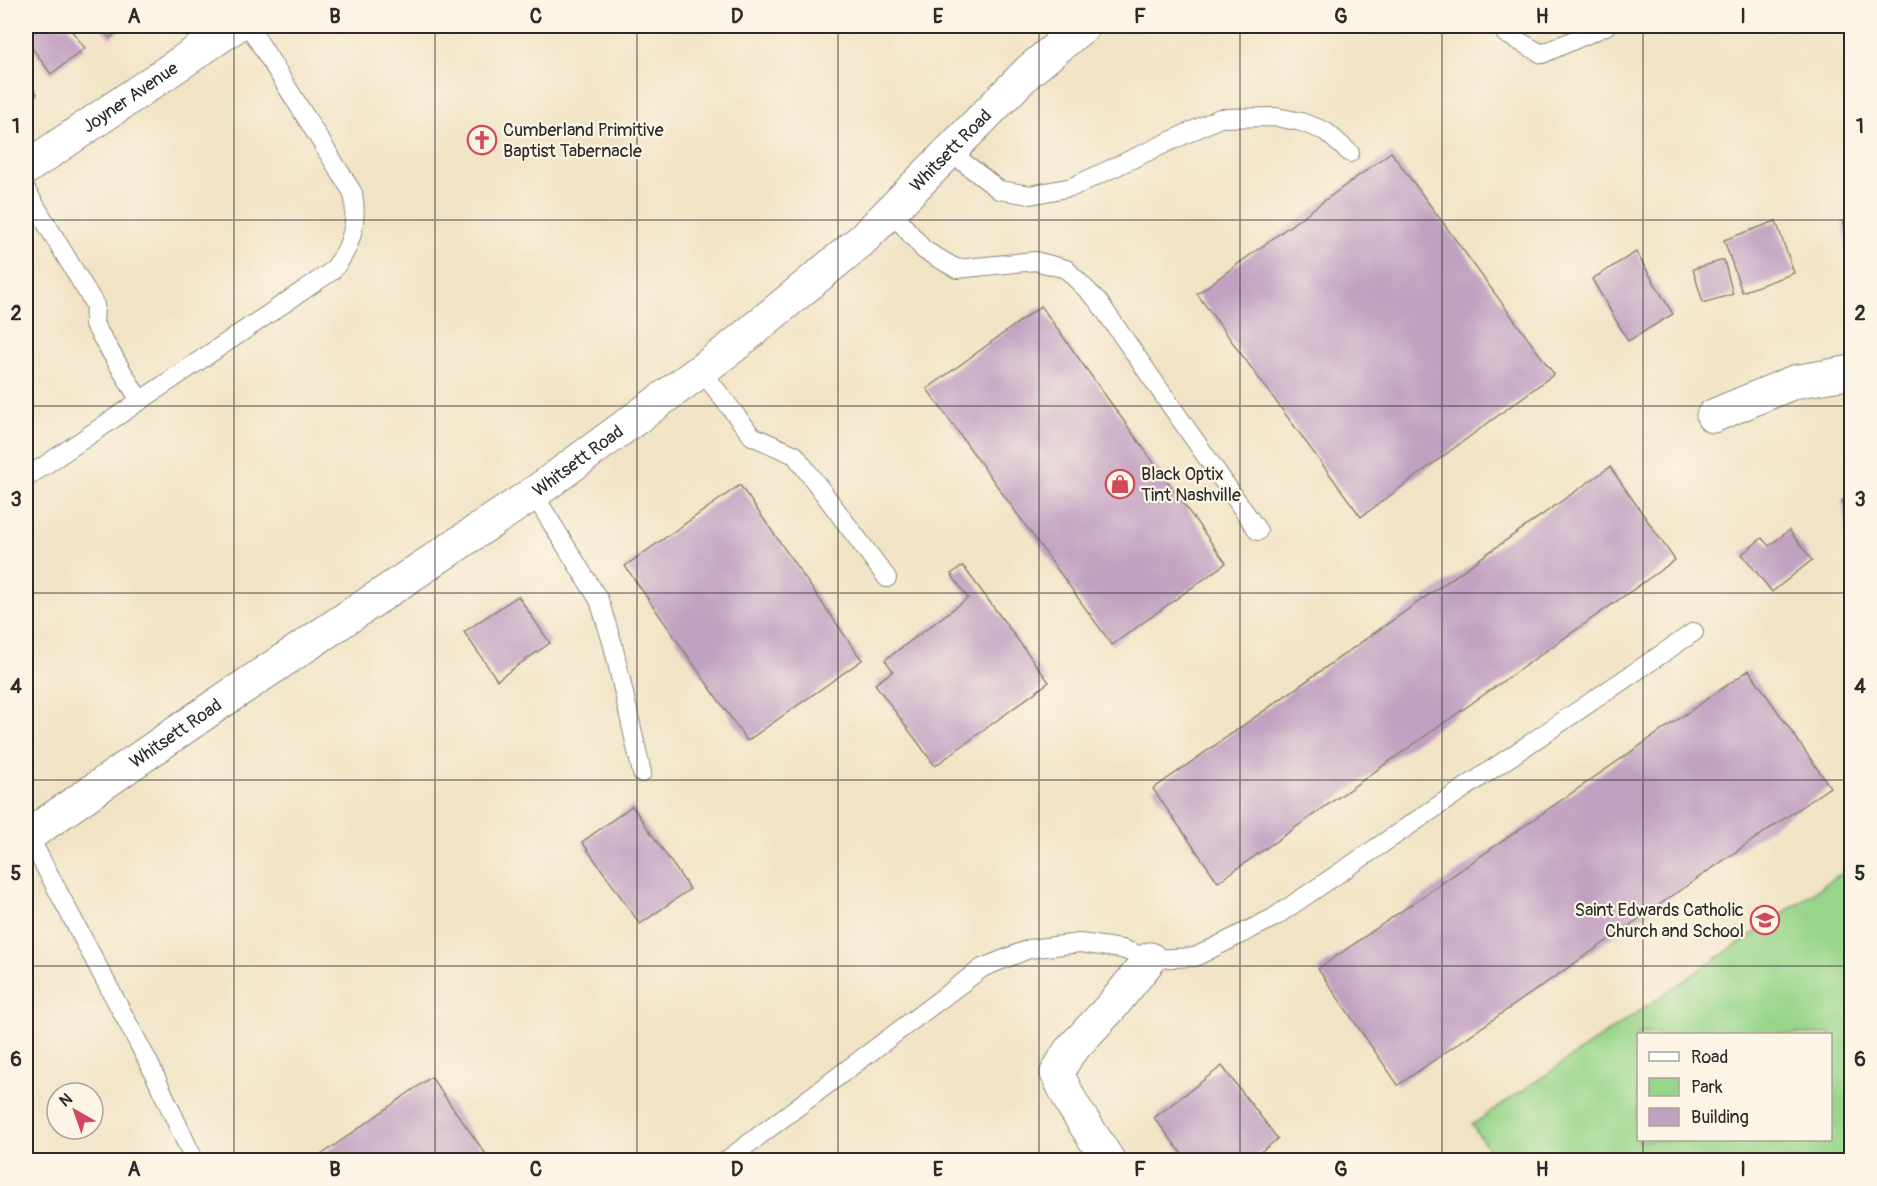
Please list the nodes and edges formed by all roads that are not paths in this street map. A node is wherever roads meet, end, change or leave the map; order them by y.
1 (235, 26) edge
2 (249, 26) edge
3 (1500, 26) edge
4 (1606, 26) edge
5 (1065, 31) edge
6 (949, 151) junction
7 (1350, 153) dead end
8 (26, 168) edge
9 (26, 190) edge
10 (891, 211) junction
11 (701, 370) junction
12 (1851, 372) edge
13 (140, 401) junction
14 (1713, 416) dead end
15 (26, 478) edge
16 (533, 493) junction
17 (1257, 531) dead end
18 (887, 578) dead end
19 (1694, 632) dead end
20 (642, 773) dead end
21 (26, 834) edge
22 (1150, 959) junction
23 (1100, 1148) edge
24 (194, 1161) edge
25 (727, 1161) edge

1 - 8 street, Joyner Avenue
2 - 13 lane
3 - 4 lane
5 - 6 street, Whitsett Road
6 - 7 lane
6 - 10 street, Whitsett Road
9 - 13 lane
10 - 11 street, Whitsett Road
10 - 17 lane
11 - 16 street, Whitsett Road
11 - 18 lane
12 - 14 street
13 - 15 lane
16 - 20 lane
16 - 21 street, Whitsett Road
19 - 22 lane
21 - 24 lane
22 - 23 street
22 - 25 lane

